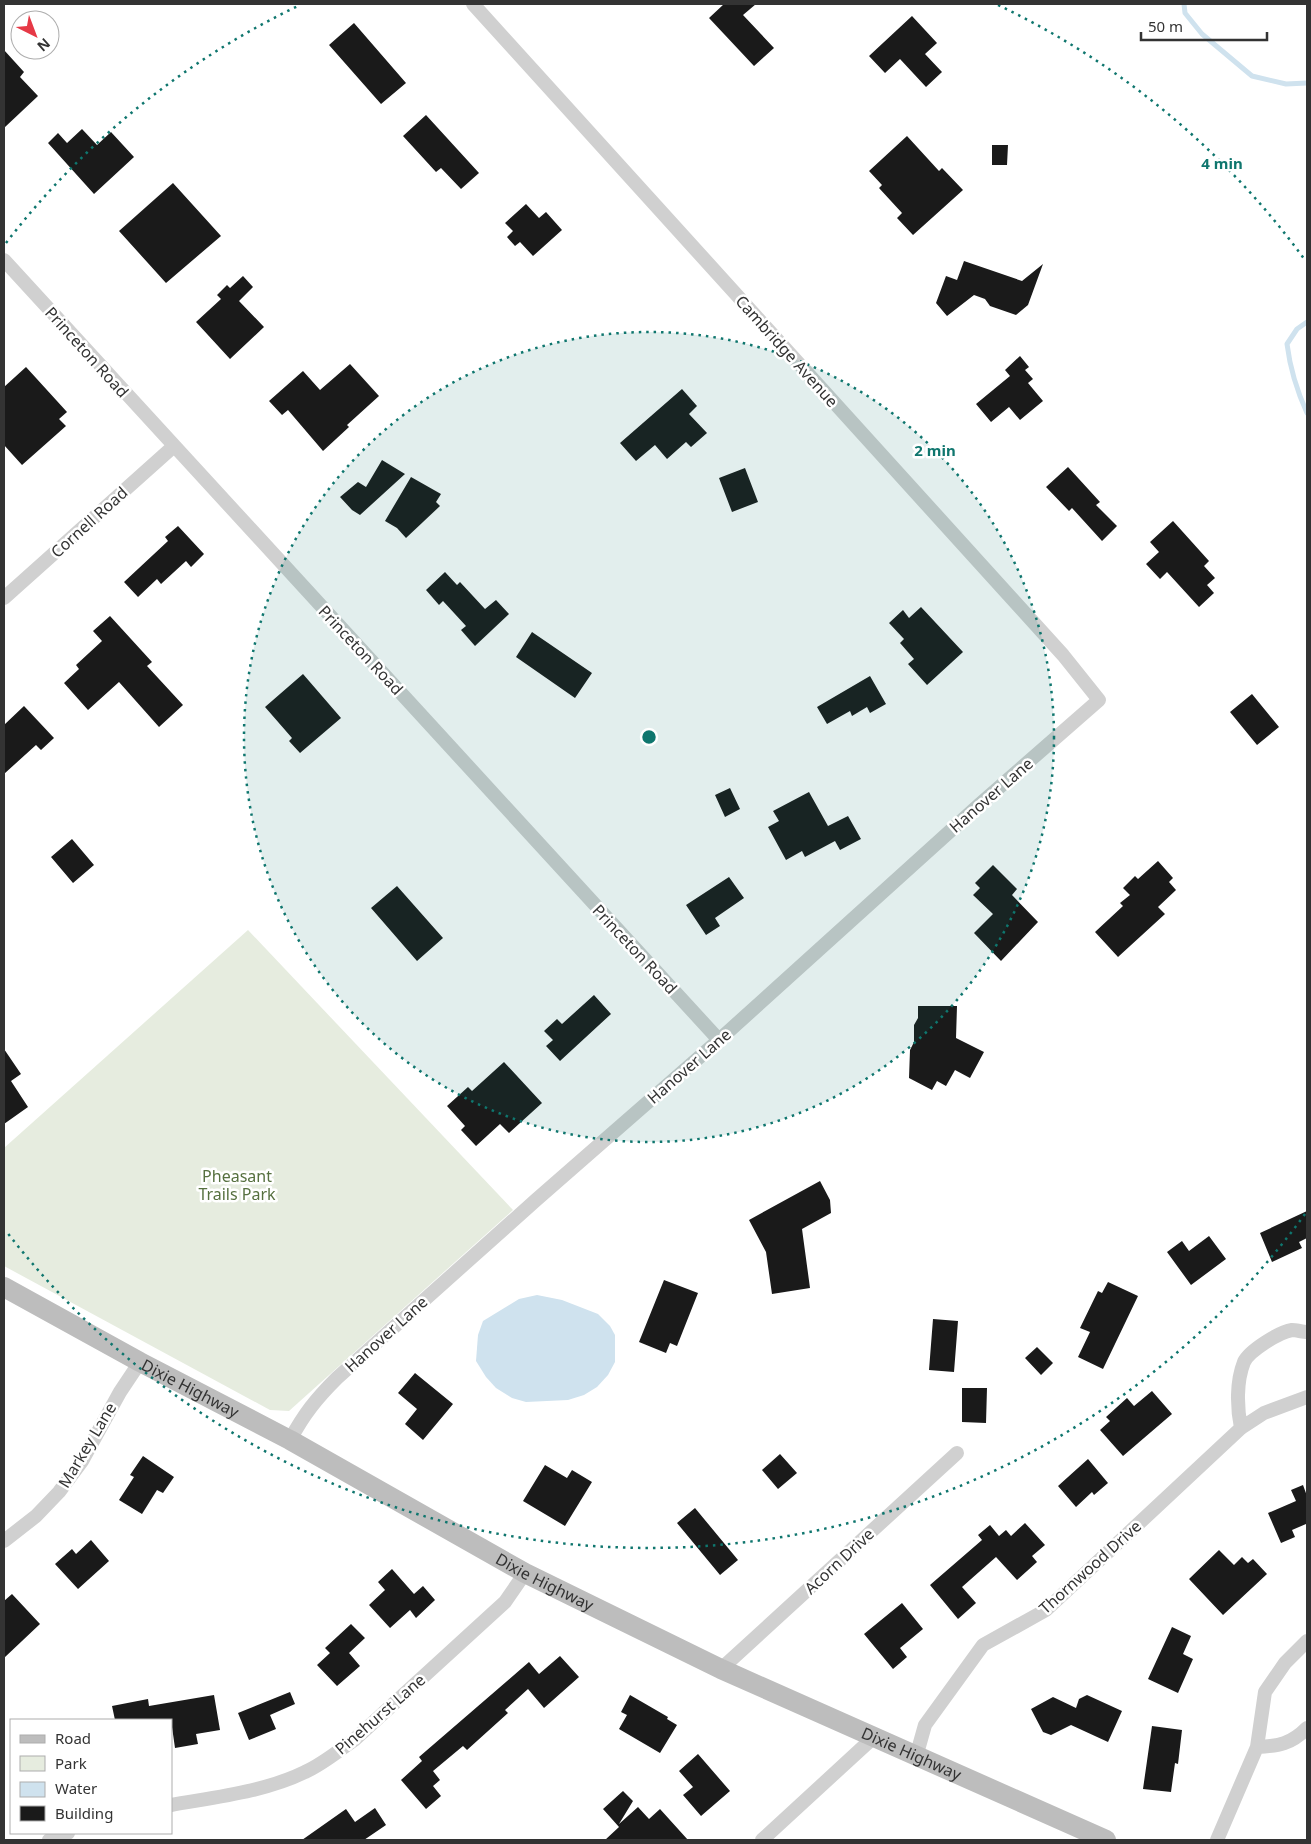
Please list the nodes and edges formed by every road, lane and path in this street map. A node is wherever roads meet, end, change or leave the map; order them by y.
1 (473, 4) edge
2 (4, 260) edge
3 (174, 446) junction
4 (4, 598) edge
5 (1099, 700) joint
6 (719, 1040) junction
7 (4, 1287) edge
8 (1307, 1332) edge
9 (140, 1362) junction
10 (1307, 1397) edge
11 (1241, 1428) junction
12 (290, 1440) junction
13 (957, 1452) dead end
14 (4, 1541) edge
15 (525, 1573) junction
16 (1307, 1641) edge
17 (721, 1669) junction
18 (1307, 1728) edge
19 (874, 1737) junction
20 (1257, 1747) junction
21 (916, 1757) junction
22 (172, 1805) edge
23 (65, 1834) edge
24 (49, 1840) edge
25 (762, 1840) edge
26 (1106, 1840) edge
27 (1217, 1840) edge

1 - 5 street, Cambridge Avenue
2 - 3 street, Princeton Road
3 - 4 street, Cornell Road
3 - 6 street, Princeton Road
5 - 6 street, Hanover Lane
6 - 12 street, Hanover Lane
7 - 9 main road, Dixie Highway
8 - 11 street
9 - 12 main road, Dixie Highway
9 - 14 street, Markey Lane
10 - 11 street, Thornwood Drive
11 - 21 street, Thornwood Drive
12 - 15 main road, Dixie Highway
13 - 17 street, Acorn Drive
15 - 17 main road, Dixie Highway
15 - 22 street, Pinehurst Lane
16 - 20 street
17 - 19 main road, Dixie Highway
18 - 20 street
19 - 21 main road, Dixie Highway
19 - 25 street
20 - 27 street
21 - 26 main road, Dixie Highway
23 - 24 street

